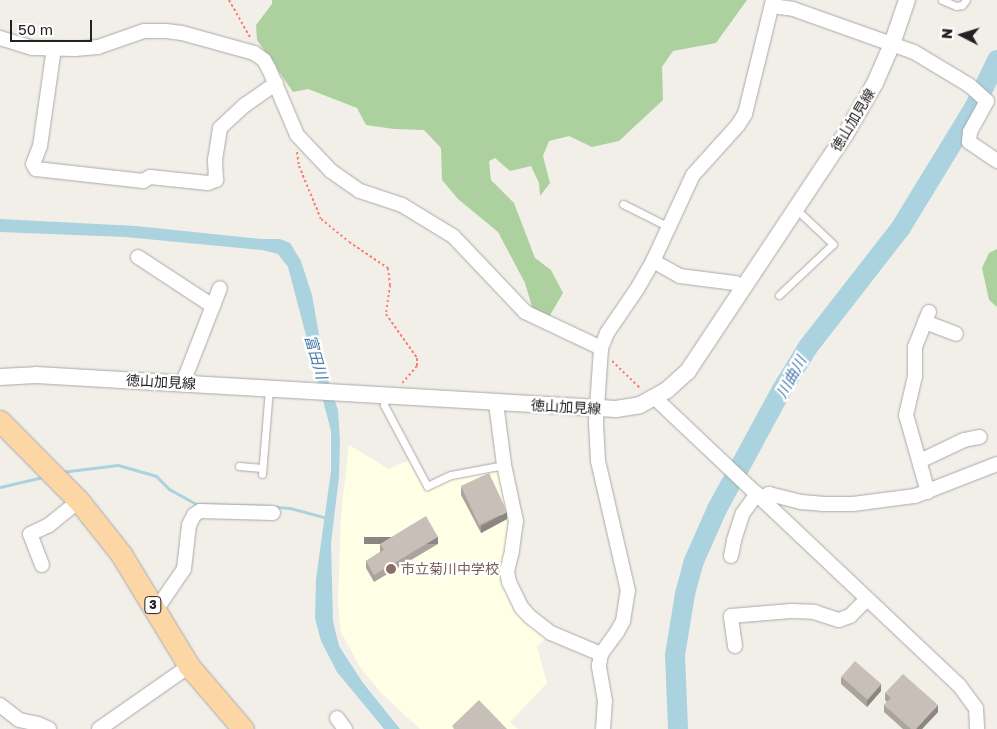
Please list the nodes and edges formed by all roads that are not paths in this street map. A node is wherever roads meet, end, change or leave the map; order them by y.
1 (906, 0) edge
2 (942, 0) edge
3 (966, 0) edge
4 (772, 3) edge
5 (0, 38) edge
6 (892, 44) junction
7 (54, 48) junction
8 (276, 83) junction
9 (997, 161) edge
10 (623, 204) dead end
11 (795, 209) junction
12 (669, 228) junction
13 (138, 258) dead end
14 (653, 261) junction
15 (743, 286) junction
16 (220, 288) dead end
17 (779, 294) dead end
18 (213, 306) junction
19 (956, 334) dead end
20 (601, 348) junction
21 (0, 377) edge
22 (185, 384) junction
23 (270, 388) junction
24 (389, 396) junction
25 (655, 398) junction
26 (496, 403) junction
27 (597, 408) junction
28 (0, 421) edge
29 (980, 437) dead end
30 (920, 461) junction
31 (997, 464) edge
32 (504, 465) junction
33 (239, 466) dead end
34 (928, 492) junction
35 (759, 496) junction
36 (78, 501) junction
37 (273, 512) dead end
38 (731, 556) dead end
39 (42, 565) dead end
40 (867, 599) junction
41 (154, 607) junction
42 (735, 646) dead end
43 (601, 654) junction
44 (189, 666) junction
45 (0, 705) edge
46 (49, 729) edge
47 (99, 729) edge
48 (243, 729) edge
49 (603, 729) edge
50 (977, 729) edge

1 - 6 street, 徳山加見線
2 - 3 lane
4 - 6 street
4 - 12 street
5 - 7 street
6 - 9 street
6 - 11 street, 徳山加見線
7 - 8 street
7 - 8 street
8 - 20 street
10 - 12 lane
11 - 15 street, 徳山加見線
11 - 17 lane
12 - 14 street
13 - 18 street
14 - 15 street
14 - 20 street
15 - 25 street, 徳山加見線
16 - 18 street
18 - 22 street
19 - 30 street
20 - 27 street
21 - 22 street, 徳山加見線
22 - 23 street, 徳山加見線
23 - 24 street, 徳山加見線
23 - 33 lane
24 - 26 street, 徳山加見線
24 - 32 lane
25 - 27 street, 徳山加見線
25 - 35 street
26 - 27 street, 徳山加見線
26 - 32 street
27 - 43 street
28 - 36 main road, 3
29 - 30 street
30 - 34 street
31 - 34 street
32 - 43 street
34 - 35 street
35 - 38 street
35 - 40 street
36 - 39 street
36 - 41 main road, 3
37 - 41 street
40 - 42 street
40 - 50 street
41 - 44 main road, 3
43 - 49 street
44 - 47 street
44 - 48 main road, 3
45 - 46 street

